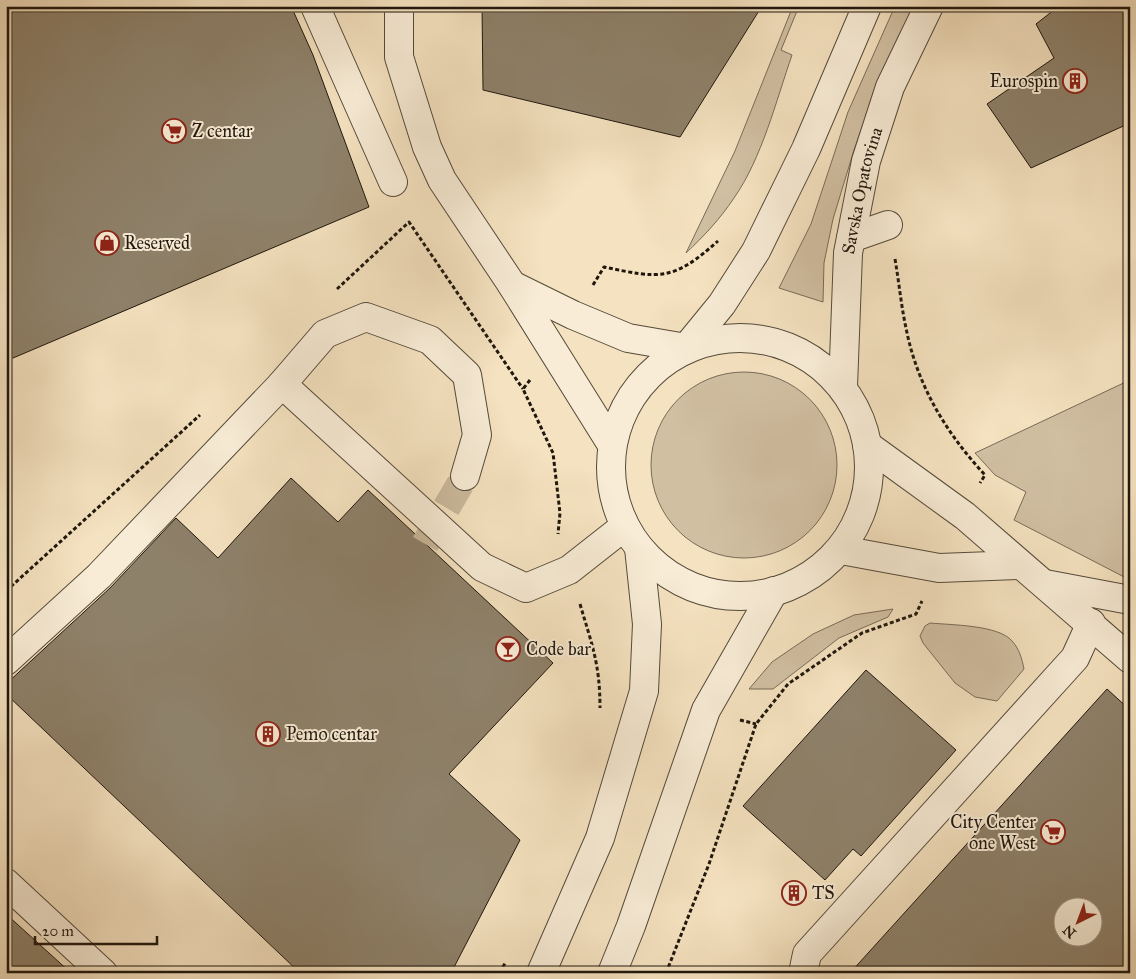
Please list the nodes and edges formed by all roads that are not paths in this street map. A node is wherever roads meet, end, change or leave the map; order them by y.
1 (315, 6) edge
2 (399, 6) edge
3 (867, 6) edge
4 (929, 6) edge
5 (393, 182) dead end
6 (888, 225) road end
7 (851, 238) junction
8 (512, 285) junction
9 (686, 348) junction
10 (282, 384) junction
11 (843, 387) junction
12 (612, 444) junction
13 (867, 446) junction
14 (465, 476) tunnel mouth
15 (632, 537) junction
16 (841, 550) junction
17 (1020, 565) junction
18 (1044, 584) junction
19 (774, 591) junction
20 (1130, 600) edge
21 (1091, 623) junction
22 (1130, 659) edge
23 (6, 661) edge
24 (6, 883) edge
25 (103, 973) edge
26 (541, 973) edge
27 (612, 973) edge
28 (803, 973) edge

1 - 5 street
2 - 8 street
3 - 9 street
4 - 7 street, Savska Opatovina
6 - 7 street
7 - 11 street, Savska Opatovina
8 - 9 street
8 - 12 street
9 - 11 street
9 - 12 street
10 - 14 street
10 - 15 street
10 - 23 street
11 - 13 street
12 - 15 street
13 - 16 street
13 - 17 street
15 - 19 street
15 - 26 street
16 - 17 street
16 - 19 street
17 - 18 street
18 - 20 street
18 - 21 street
19 - 27 street
21 - 22 street
21 - 28 street
24 - 25 street

